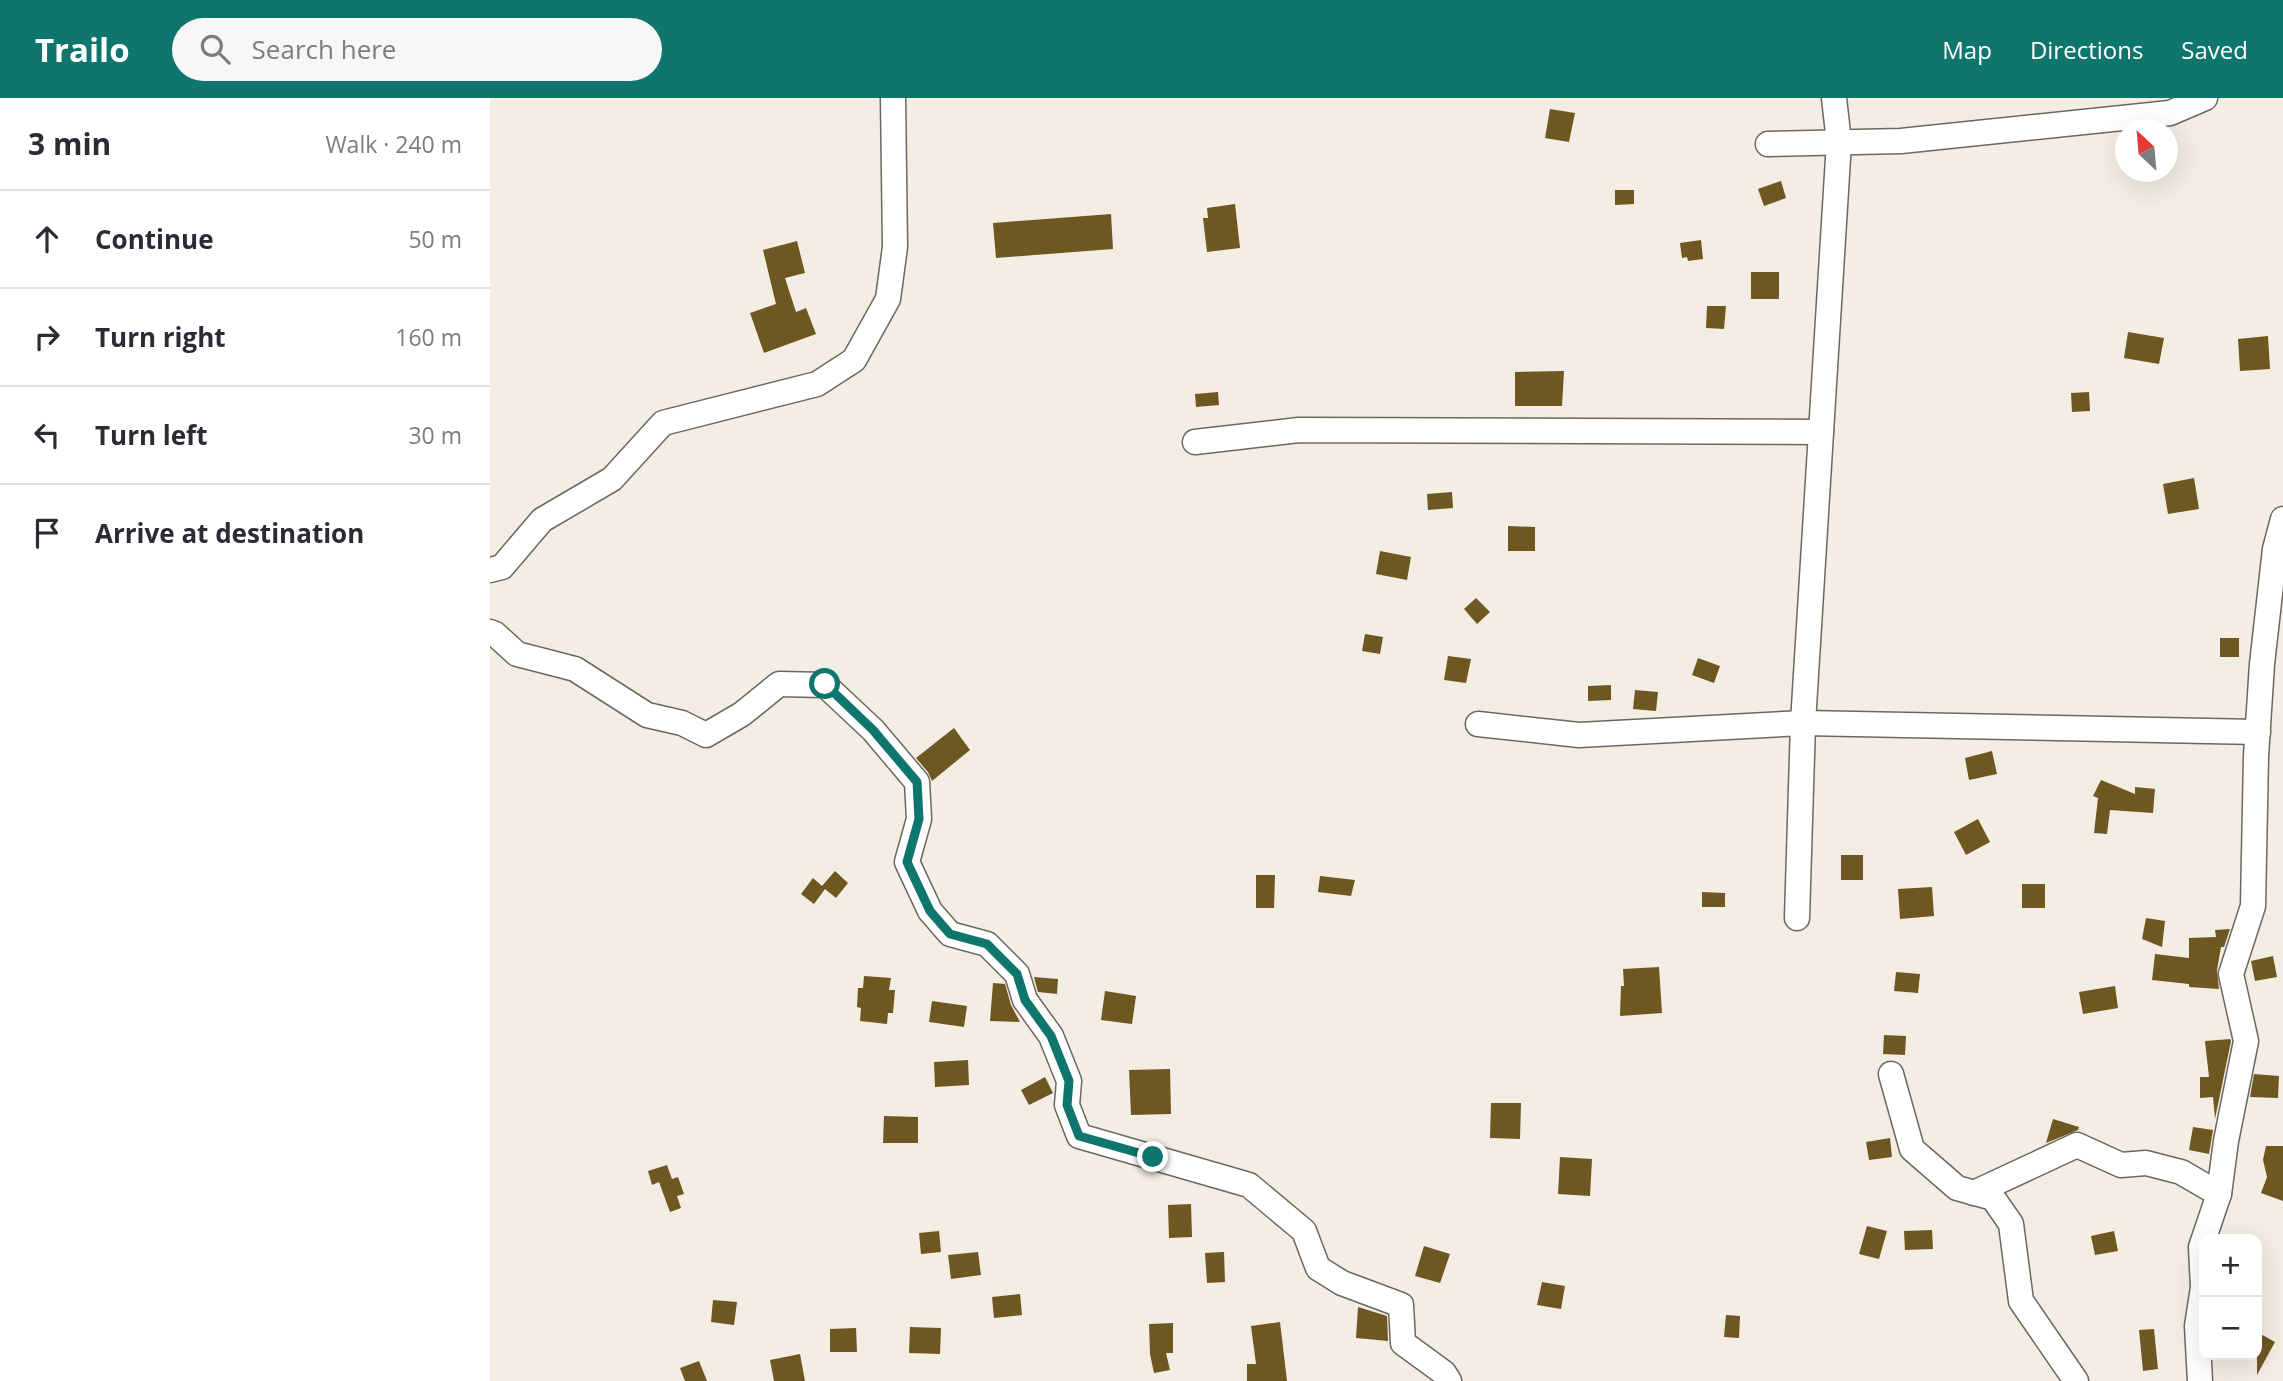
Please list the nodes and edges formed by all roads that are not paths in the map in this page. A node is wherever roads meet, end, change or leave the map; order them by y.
1 (893, 98) edge
2 (1834, 98) edge
3 (2205, 98) edge
4 (1839, 142) junction
5 (1768, 144) dead end
6 (1821, 432) junction
7 (1195, 442) dead end
8 (2283, 519) edge
9 (490, 570) edge
10 (490, 632) edge
11 (1802, 723) junction
12 (1478, 724) dead end
13 (2258, 732) junction
14 (1797, 918) dead end
15 (1891, 1074) dead end
16 (1973, 1193) junction
17 (2219, 1194) junction
18 (1449, 1381) edge
19 (2076, 1381) edge
20 (2200, 1381) edge

1 - 9 street
2 - 4 street
3 - 4 street
4 - 5 street
4 - 6 street
6 - 7 street
6 - 11 street
8 - 13 street
10 - 18 street
11 - 12 street
11 - 13 street
11 - 14 street
13 - 17 street
15 - 16 street
16 - 17 street
16 - 19 street
17 - 20 street

